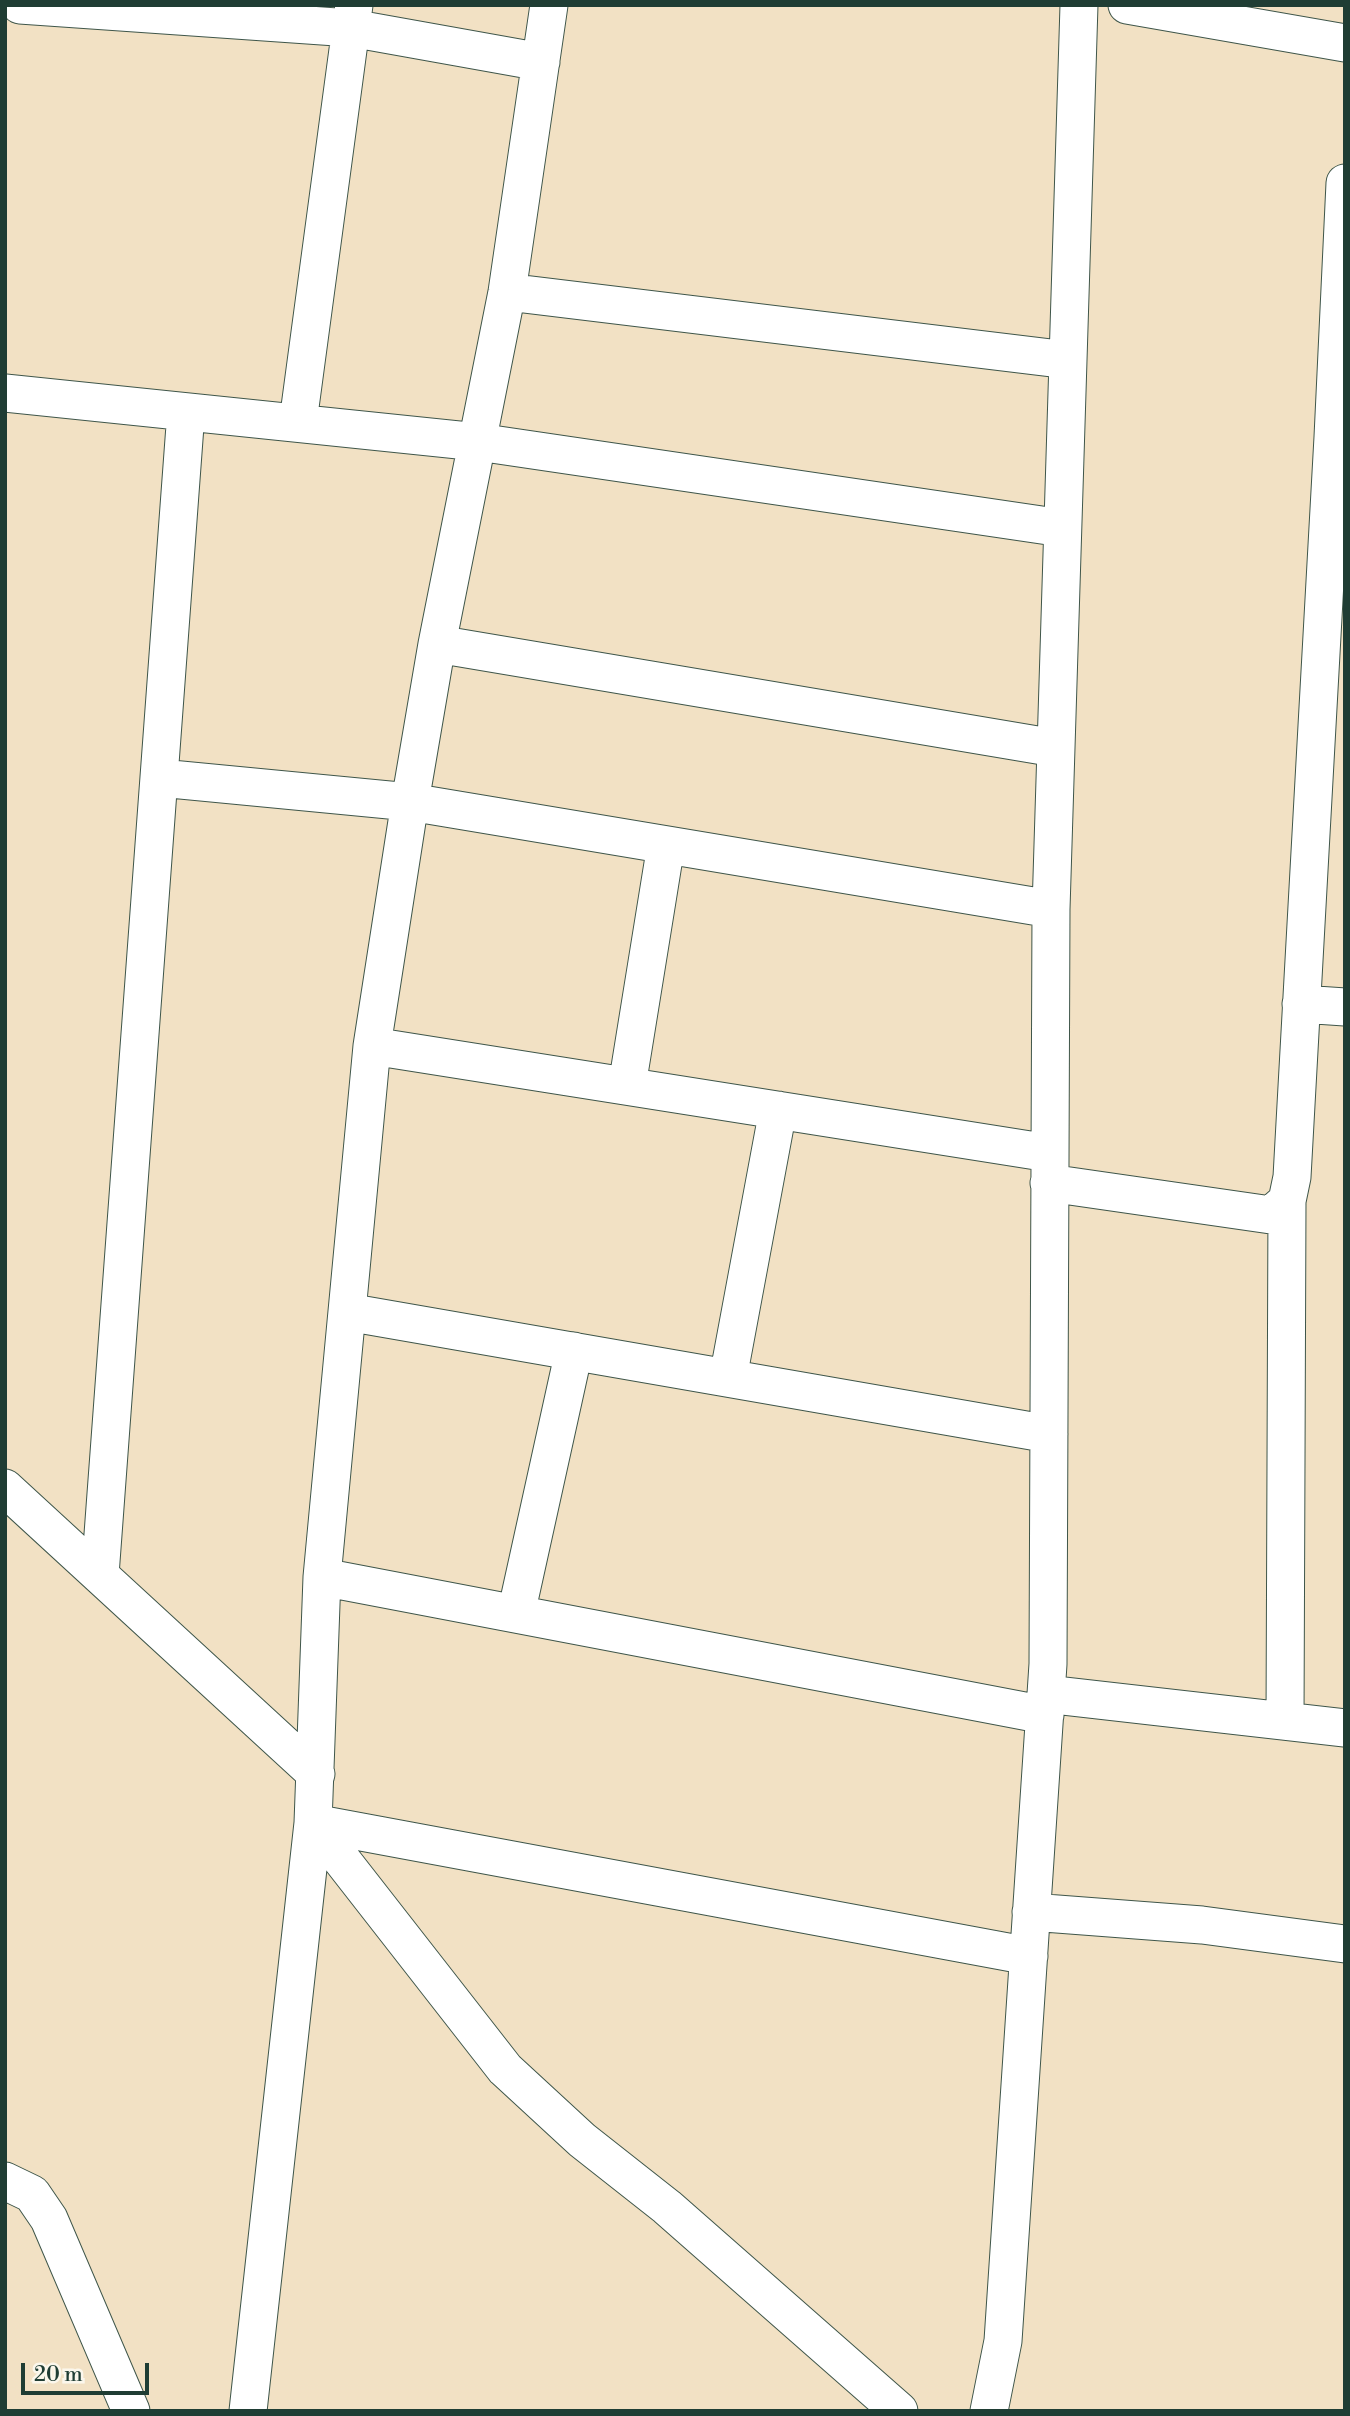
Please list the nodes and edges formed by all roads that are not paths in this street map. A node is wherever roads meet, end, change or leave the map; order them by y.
1 (20, 5) edge
2 (549, 5) edge
3 (1079, 5) edge
4 (1127, 5) edge
5 (352, 17) edge
6 (1345, 43) edge
7 (541, 62) junction
8 (1345, 183) edge
9 (507, 292) junction
10 (1068, 360) junction
11 (5, 393) edge
12 (187, 412) junction
13 (298, 422) junction
14 (1339, 438) edge
15 (478, 442) junction
16 (1062, 528) junction
17 (437, 644) junction
18 (1055, 748) junction
19 (160, 778) junction
20 (410, 802) junction
21 (666, 845) junction
22 (1051, 909) junction
23 (1301, 1004) junction
24 (1345, 1007) edge
25 (372, 1045) junction
26 (627, 1086) junction
27 (778, 1110) junction
28 (1049, 1168) junction
29 (1287, 1200) junction
30 (347, 1312) junction
31 (574, 1352) junction
32 (728, 1378) junction
33 (1049, 1434) junction
34 (5, 1488) edge
35 (100, 1575) junction
36 (322, 1577) junction
37 (516, 1614) junction
38 (1045, 1705) junction
39 (1286, 1721) junction
40 (1345, 1728) edge
41 (316, 1774) junction
42 (313, 1823) junction
43 (1031, 1912) junction
44 (1345, 1944) edge
45 (1028, 1956) junction
46 (5, 2181) edge
47 (131, 2411) edge
48 (248, 2411) edge
49 (900, 2411) edge
50 (989, 2411) edge

1 - 5 street
2 - 7 street
3 - 10 street
4 - 6 street
5 - 7 street
5 - 13 street
7 - 9 street
8 - 14 street
9 - 10 street
9 - 15 street
10 - 16 street
11 - 12 street
12 - 13 street
12 - 19 street
13 - 15 street
14 - 23 street
15 - 16 street
15 - 17 street
16 - 18 street
17 - 18 street
17 - 20 street
18 - 22 street
19 - 20 street
19 - 35 street
20 - 21 street
20 - 25 street
21 - 22 street
21 - 26 street
22 - 28 street
23 - 24 street
23 - 29 street
25 - 26 street
25 - 30 street
26 - 27 street
27 - 28 street
27 - 32 street
28 - 29 street
28 - 33 street
29 - 39 street
30 - 31 street
30 - 36 street
31 - 32 street
31 - 37 street
32 - 33 street
33 - 38 street
34 - 35 street
35 - 41 street
36 - 37 street
36 - 41 street
37 - 38 street
38 - 39 street
38 - 43 street
39 - 40 street
41 - 42 street
42 - 45 street
42 - 48 street
42 - 49 street
43 - 44 street
43 - 45 street
45 - 50 street
46 - 47 street

